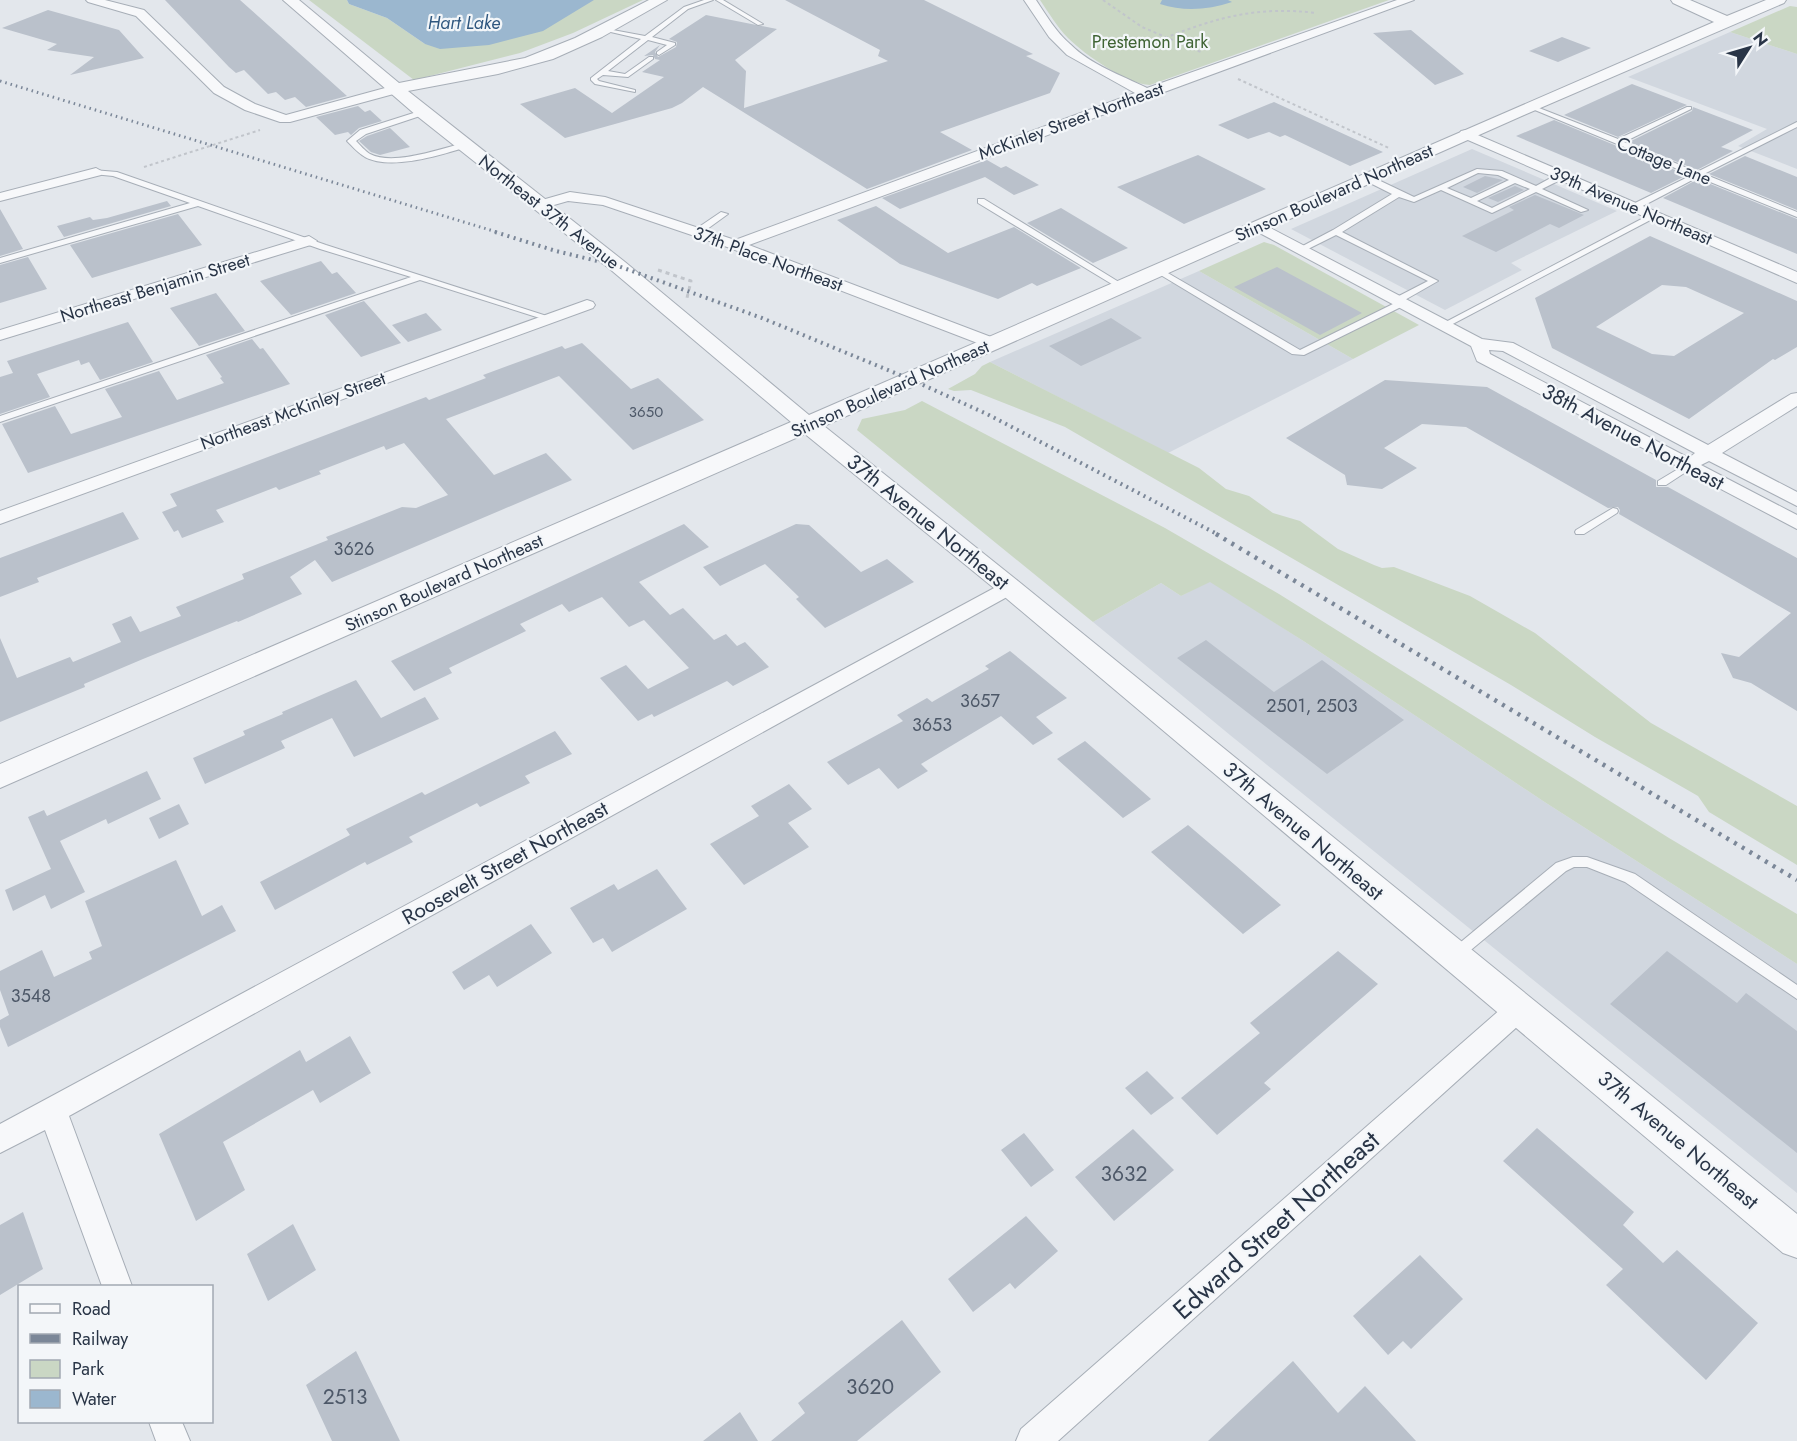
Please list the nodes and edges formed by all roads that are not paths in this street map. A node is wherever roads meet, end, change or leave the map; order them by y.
1 (92, 0) edge
2 (290, 0) edge
3 (660, 0) edge
4 (710, 0) edge
5 (719, 0) edge
6 (1030, 0) edge
7 (1408, 0) edge
8 (1678, 0) edge
9 (1779, 0) edge
10 (1788, 0) edge
11 (113, 2) edge
12 (1797, 3) edge
13 (1725, 21) junction
14 (760, 24) dead end
15 (604, 29) junction
16 (646, 38) junction
17 (659, 53) dead end
18 (651, 58) dead end
19 (600, 72) junction
20 (396, 89) junction
21 (633, 91) dead end
22 (1146, 93) junction
23 (1532, 107) junction
24 (1689, 108) dead end
25 (423, 112) junction
26 (1797, 124) edge
27 (1466, 134) junction
28 (1618, 142) junction
29 (464, 145) junction
30 (96, 172) joint
31 (1699, 175) junction
32 (1562, 176) junction
33 (1367, 178) junction
34 (1515, 180) junction
35 (1440, 187) junction
36 (1536, 189) junction
37 (1398, 194) junction
38 (0, 198) edge
39 (981, 201) dead end
40 (1471, 201) junction
41 (200, 204) junction
42 (540, 205) junction
43 (1634, 207) junction
44 (1584, 210) dead end
45 (724, 214) dead end
46 (1797, 215) edge
47 (1654, 216) junction
48 (1258, 228) junction
49 (1336, 232) junction
50 (696, 233) junction
51 (309, 241) junction
52 (735, 245) junction
53 (1301, 249) junction
54 (0, 261) edge
55 (1158, 271) junction
56 (421, 277) junction
57 (1797, 278) edge
58 (1123, 287) junction
59 (1400, 302) junction
60 (587, 305) dead end
61 (549, 318) junction
62 (1444, 325) junction
63 (0, 335) edge
64 (1478, 343) junction
65 (993, 344) junction
66 (1797, 398) edge
67 (0, 419) edge
68 (808, 425) junction
69 (1708, 453) junction
70 (1688, 466) junction
71 (1662, 483) dead end
72 (1797, 500) edge
73 (1612, 511) dead end
74 (0, 518) edge
75 (1797, 523) edge
76 (1580, 532) dead end
77 (1009, 588) junction
78 (0, 777) edge
79 (1455, 956) junction
80 (1797, 993) edge
81 (1519, 1009) junction
82 (52, 1110) junction
83 (0, 1138) edge
84 (1797, 1239) edge
85 (116, 1285) edge
86 (166, 1423) edge
87 (173, 1441) edge
88 (1033, 1441) edge

1 - 11 street
2 - 20 street, Northeast 37th Avenue
3 - 15 street
4 - 16 lane
5 - 14 lane
6 - 22 street
7 - 22 street, McKinley Street Northeast
8 - 13 street
9 - 13 street, Stinson Boulevard Northeast
10 - 12 street
11 - 20 street
13 - 23 street, Stinson Boulevard Northeast
15 - 16 lane
15 - 20 street
16 - 17 lane
16 - 19 lane
18 - 19 lane
19 - 21 lane
20 - 25 street, Northeast 37th Avenue
22 - 52 street, McKinley Street Northeast
23 - 27 street, Stinson Boulevard Northeast
23 - 28 lane, Cottage Lane
24 - 28 lane
25 - 29 street, Northeast 37th Avenue
25 - 29 lane
26 - 31 lane
27 - 32 street, 39th Avenue Northeast
27 - 33 street, Stinson Boulevard Northeast
28 - 31 lane, Cottage Lane
29 - 42 street, Northeast 37th Avenue
30 - 38 street
30 - 41 lane
31 - 43 lane
31 - 46 lane, Cottage Lane
32 - 36 lane
32 - 43 street, 39th Avenue Northeast
33 - 37 lane
33 - 48 street, Stinson Boulevard Northeast
34 - 35 lane
34 - 36 lane
34 - 40 lane
35 - 37 lane
35 - 40 lane
36 - 40 lane
36 - 44 lane
37 - 49 lane
39 - 58 lane
41 - 51 lane
41 - 54 lane
42 - 50 street, 37th Place Northeast
42 - 68 street, Northeast 37th Avenue
43 - 47 street, 39th Avenue Northeast
45 - 50 lane
47 - 57 street, 39th Avenue Northeast
47 - 62 lane
48 - 53 street, 38th Avenue Northeast
48 - 55 street, Stinson Boulevard Northeast
49 - 53 lane
49 - 59 lane
50 - 52 street, 37th Place Northeast
51 - 56 lane
51 - 63 street, Northeast Benjamin Street
52 - 65 street, 37th Place Northeast
53 - 59 street, 38th Avenue Northeast
55 - 58 street, Stinson Boulevard Northeast
55 - 59 lane
56 - 61 lane
56 - 67 lane
58 - 65 street, Stinson Boulevard Northeast
59 - 62 street, 38th Avenue Northeast
60 - 61 street, Northeast McKinley Street
61 - 74 street, Northeast McKinley Street
62 - 64 street, 38th Avenue Northeast
64 - 69 street, 38th Avenue Northeast
64 - 70 street, 38th Avenue Northeast
65 - 68 street, Stinson Boulevard Northeast
66 - 69 street
68 - 77 street, 37th Avenue Northeast
68 - 78 street, Stinson Boulevard Northeast
69 - 70 street
69 - 72 street, 38th Avenue Northeast
70 - 71 lane
70 - 75 street, 38th Avenue Northeast
73 - 76 lane
77 - 79 street, 37th Avenue Northeast
77 - 82 street, Roosevelt Street Northeast
79 - 80 lane
79 - 81 street, 37th Avenue Northeast
81 - 84 street, 37th Avenue Northeast
81 - 88 street, Edward Street Northeast
82 - 83 street, Roosevelt Street Northeast
82 - 85 street
86 - 87 street

